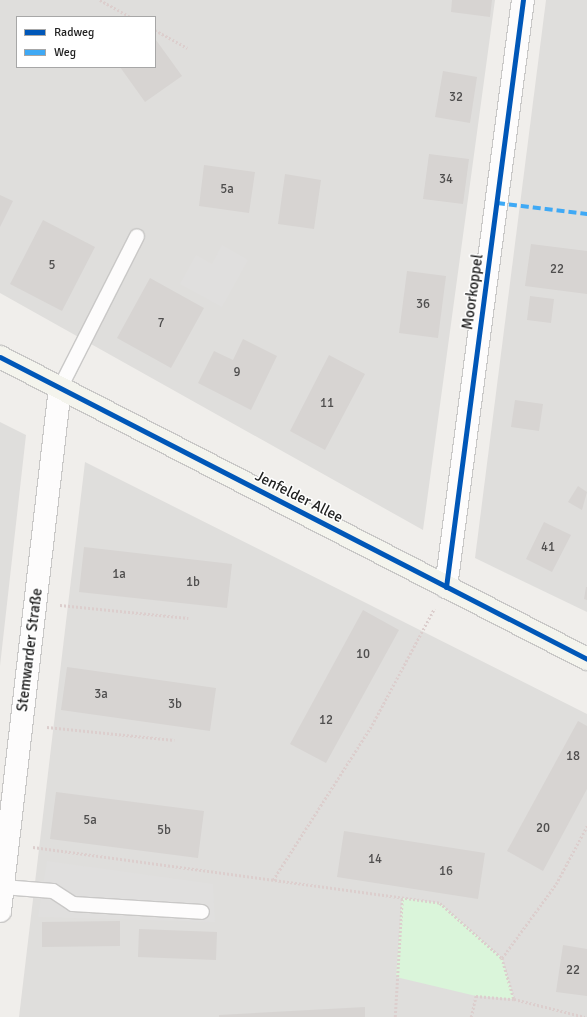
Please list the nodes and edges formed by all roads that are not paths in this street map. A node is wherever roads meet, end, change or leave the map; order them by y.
1 (523, 0) edge
2 (137, 236) dead end
3 (0, 357) edge
4 (60, 388) junction
5 (446, 587) junction
6 (587, 659) edge
7 (5, 847) edge
8 (3, 887) junction
9 (0, 911) edge
10 (202, 912) dead end

1 - 5 street, Moorkoppel
2 - 4 lane
3 - 4 main road, Jenfelder Allee
4 - 5 main road, Jenfelder Allee
4 - 7 street, Stemwarder Straße
5 - 6 main road, Jenfelder Allee
7 - 8 street, Stemwarder Straße
8 - 9 street, Stemwarder Straße
8 - 10 lane

